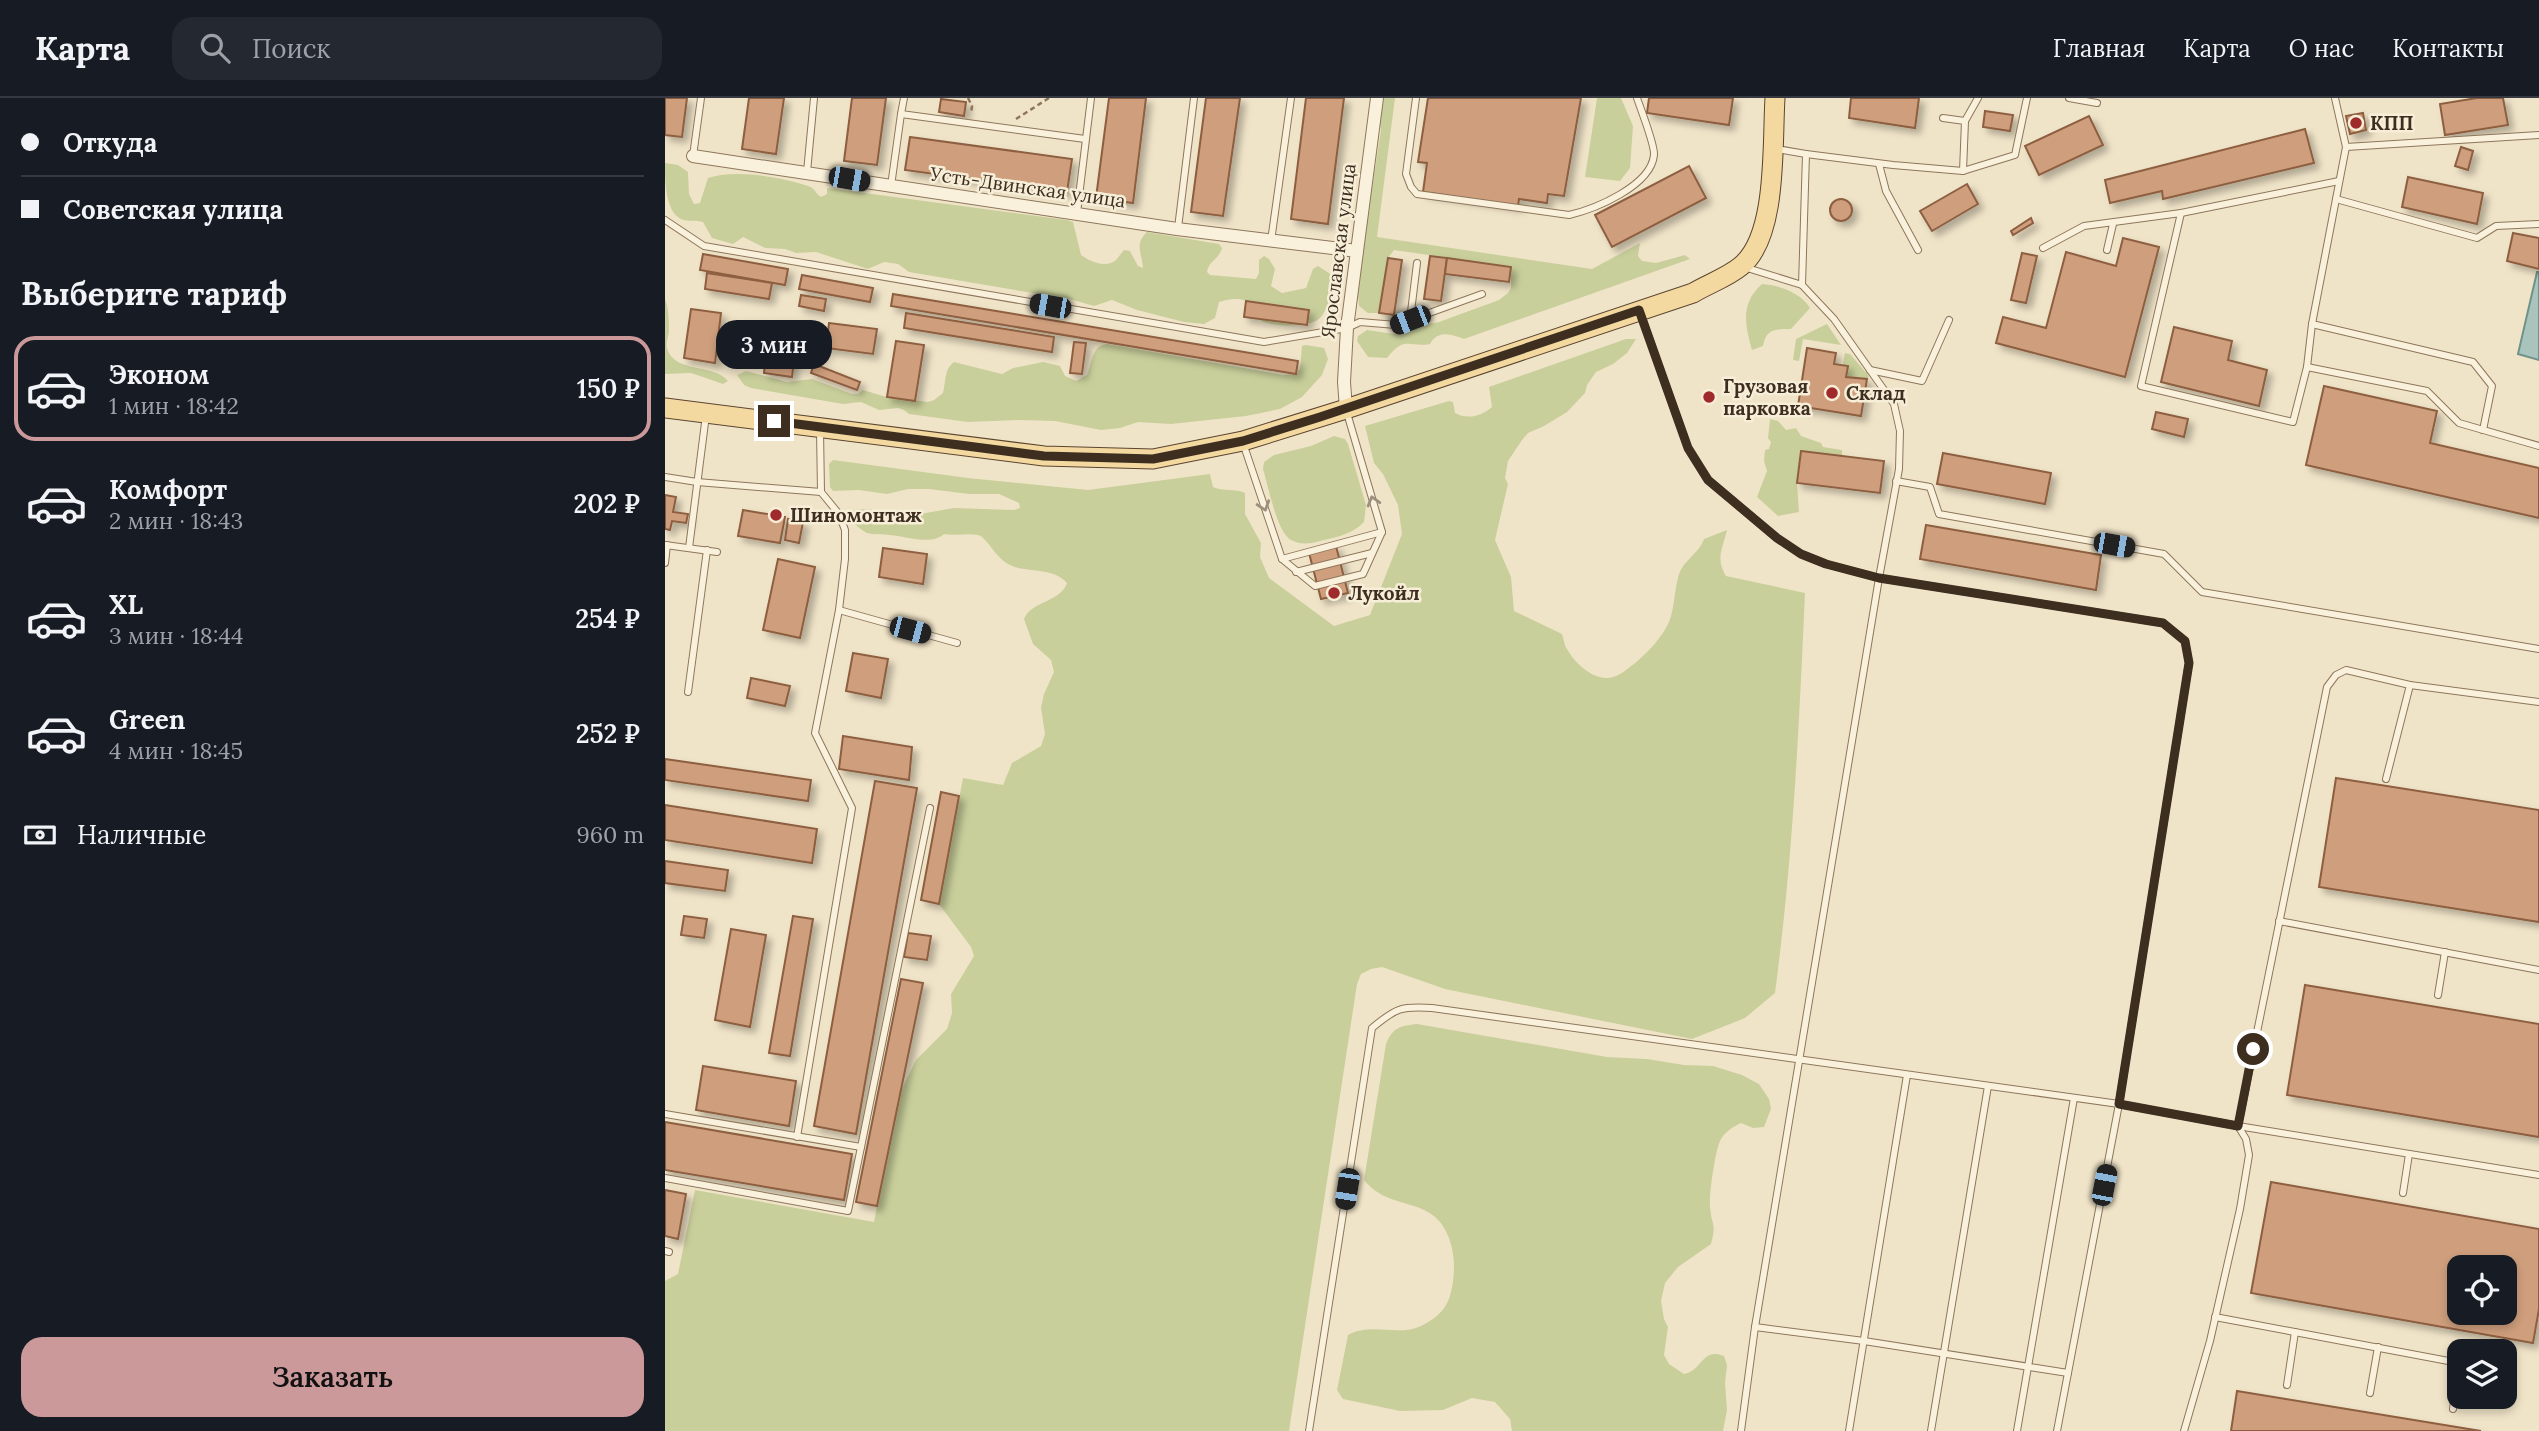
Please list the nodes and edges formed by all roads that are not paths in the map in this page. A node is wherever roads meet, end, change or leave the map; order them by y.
1 (701, 98) edge
2 (814, 98) edge
3 (904, 98) edge
4 (1091, 98) edge
5 (1194, 98) edge
6 (1291, 98) edge
7 (1377, 98) edge
8 (1416, 98) edge
9 (1637, 98) edge
10 (1775, 98) edge
11 (1978, 98) edge
12 (2027, 98) edge
13 (2069, 98) edge
14 (2335, 98) edge
15 (2097, 103) dead end
16 (901, 114) junction
17 (1943, 118) dead end
18 (1965, 121) junction
19 (2539, 135) edge
20 (1085, 139) junction
21 (2346, 147) junction
22 (1771, 148) junction
23 (1806, 154) junction
24 (693, 156) joint
25 (1879, 164) junction
26 (1963, 171) junction
27 (807, 172) junction
28 (2339, 181) junction
29 (891, 187) junction
30 (2336, 199) junction
31 (1077, 213) junction
32 (2181, 213) junction
33 (665, 220) edge
34 (2113, 224) junction
35 (2539, 224) edge
36 (1177, 229) junction
37 (1271, 242) junction
38 (2043, 248) dead end
39 (1918, 250) dead end
40 (2107, 250) dead end
41 (1357, 251) junction
42 (1417, 263) dead end
43 (1741, 266) junction
44 (1802, 285) junction
45 (1482, 294) dead end
46 (1639, 310) junction
47 (1410, 320) junction
48 (1949, 320) dead end
49 (2312, 324) junction
50 (1347, 328) junction
51 (2307, 367) junction
52 (1870, 370) junction
53 (665, 408) edge
54 (1346, 409) junction
55 (706, 413) junction
56 (820, 427) junction
57 (2483, 430) junction
58 (1243, 441) junction
59 (2539, 446) edge
60 (665, 477) edge
61 (1896, 481) junction
62 (697, 482) junction
63 (821, 492) junction
64 (1382, 532) junction
65 (666, 545) edge
66 (689, 548) junction
67 (706, 550) junction
68 (717, 552) dead end
69 (1372, 553) junction
70 (1282, 559) junction
71 (665, 564) edge
72 (1296, 572) junction
73 (1879, 578) junction
74 (839, 610) junction
75 (957, 643) dead end
76 (2539, 649) edge
77 (2410, 685) junction
78 (688, 692) dead end
79 (2539, 702) edge
80 (2386, 779) dead end
81 (929, 808) dead end
82 (2279, 921) junction
83 (2445, 953) junction
84 (2539, 970) edge
85 (2438, 995) dead end
86 (1799, 1060) junction
87 (1907, 1075) junction
88 (1988, 1086) junction
89 (2074, 1098) junction
90 (2119, 1104) junction
91 (665, 1114) edge
92 (2238, 1126) junction
93 (797, 1137) junction
94 (861, 1147) junction
95 (2410, 1154) junction
96 (2539, 1175) edge
97 (665, 1178) edge
98 (2403, 1193) dead end
99 (2215, 1317) junction
100 (1755, 1326) junction
101 (2295, 1332) junction
102 (1864, 1341) junction
103 (2378, 1347) junction
104 (1944, 1354) junction
105 (2447, 1361) edge
106 (2028, 1366) junction
107 (2068, 1373) junction
108 (2287, 1385) dead end
109 (2369, 1393) dead end
110 (1309, 1431) edge
111 (1741, 1431) edge
112 (1849, 1431) edge
113 (1931, 1431) edge
114 (2017, 1431) edge
115 (2057, 1431) edge
116 (2184, 1431) edge

1 - 24 lane
2 - 27 lane
3 - 16 lane
4 - 20 lane
5 - 36 lane
6 - 37 lane
7 - 41 street, Ярославская улица
8 - 9 lane
10 - 22 main road
11 - 18 lane
12 - 26 lane
13 - 15 lane
14 - 21 lane
16 - 20 lane
16 - 29 lane
17 - 18 lane
18 - 26 lane
19 - 21 lane
20 - 31 lane
21 - 28 lane
22 - 23 lane
22 - 43 main road
23 - 25 lane
23 - 44 lane
24 - 27 street, Усть-Двинская улица
25 - 26 lane
25 - 39 lane
27 - 29 street, Усть-Двинская улица
28 - 30 lane
28 - 32 lane
29 - 31 street, Усть-Двинская улица
30 - 35 lane
30 - 49 lane
31 - 36 street, Усть-Двинская улица
32 - 34 lane
32 - 51 lane
33 - 50 lane
34 - 38 lane
34 - 40 lane
36 - 37 street, Усть-Двинская улица
37 - 41 street, Усть-Двинская улица
41 - 50 street, Ярославская улица
42 - 47 lane
43 - 44 lane
43 - 46 main road
44 - 52 lane
45 - 47 lane
46 - 54 main road
46 - 73 lane
47 - 50 lane
48 - 52 lane
49 - 51 lane
49 - 57 lane
50 - 54 street, Ярославская улица
51 - 57 lane
52 - 61 lane
53 - 55 main road
54 - 58 main road
64 -> 54 lane
55 - 56 main road
55 - 62 lane
56 - 58 main road
56 - 63 lane
57 - 59 lane
58 -> 70 lane
60 - 62 lane
61 - 73 lane
61 - 76 lane
62 - 63 lane
62 - 66 lane
63 - 74 lane
64 - 69 lane
64 - 70 lane
65 - 66 lane
65 - 71 lane
66 - 67 lane
67 - 68 lane
67 - 78 lane
69 - 72 lane
69 - 72 lane
70 - 72 lane
73 - 86 lane
73 - 90 lane
74 - 75 lane
74 - 93 lane
77 - 79 lane
77 - 80 lane
77 - 82 lane
81 - 94 lane
82 - 83 lane
82 - 92 lane
83 - 84 lane
83 - 85 lane
86 - 87 lane
86 - 100 lane
86 - 110 lane
87 - 88 lane
87 - 102 lane
88 - 89 lane
88 - 104 lane
89 - 90 lane
89 - 106 lane
90 - 92 lane
90 - 107 lane
91 - 93 lane
92 - 95 lane
92 - 99 lane
93 - 94 lane
94 - 97 lane
95 - 96 lane
95 - 98 lane
99 - 101 lane
99 - 116 lane
100 - 102 lane
100 - 111 lane
101 - 103 lane
101 - 108 lane
102 - 104 lane
102 - 112 lane
103 - 105 lane
103 - 109 lane
104 - 106 lane
104 - 113 lane
106 - 107 lane
106 - 114 lane
107 - 115 lane

